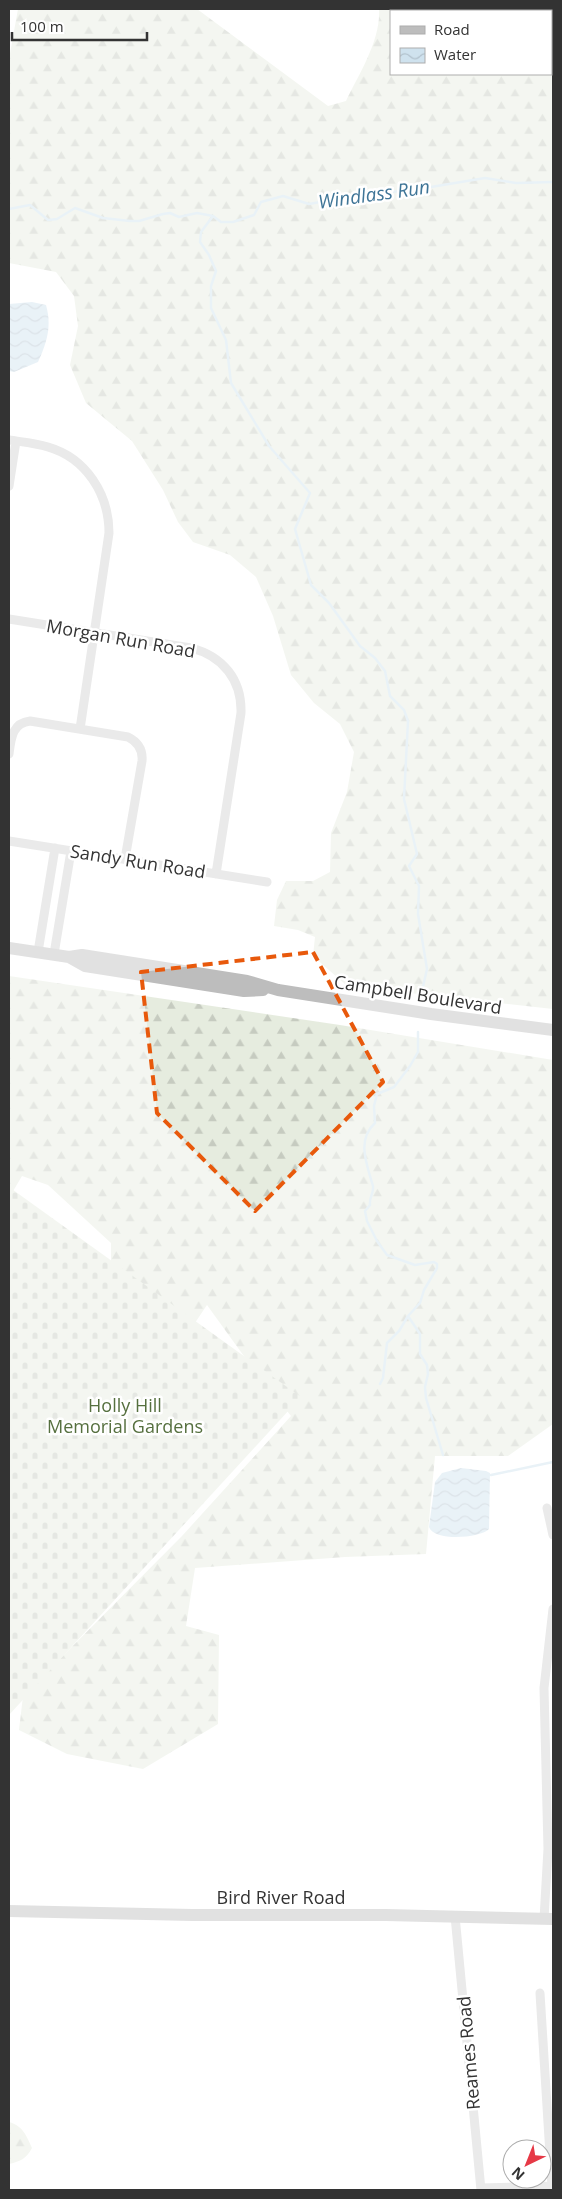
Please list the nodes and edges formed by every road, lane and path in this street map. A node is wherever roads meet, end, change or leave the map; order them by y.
1 (12, 440) edge
2 (9, 486) edge
3 (9, 619) edge
4 (94, 633) junction
5 (80, 729) junction
6 (9, 754) edge
7 (9, 841) edge
8 (55, 848) junction
9 (70, 851) junction
10 (125, 859) junction
11 (216, 874) junction
12 (267, 882) dead end
13 (9, 948) edge
14 (38, 952) junction
15 (54, 954) junction
16 (553, 1030) edge
17 (547, 1508) dead end
18 (553, 1535) edge
19 (553, 1609) edge
20 (551, 1836) edge
21 (9, 1911) edge
22 (455, 1916) junction
23 (549, 1919) edge
24 (540, 1993) dead end
25 (549, 2139) edge
26 (502, 2188) edge
27 (481, 2189) edge

1 - 2 street
1 - 4 street
3 - 4 street, Morgan Run Road
4 - 5 street
4 - 11 street, Morgan Run Road
5 - 6 street
5 - 10 street
7 - 8 street, Sandy Run Road
8 - 9 street, Sandy Run Road
8 - 14 street
9 - 10 street, Sandy Run Road
9 - 15 street
10 - 11 street, Sandy Run Road
11 - 12 street, Sandy Run Road
13 - 14 street, Campbell Boulevard
14 - 15 street, Campbell Boulevard
15 - 16 street, Campbell Boulevard
17 - 18 street
19 - 20 street
20 - 23 street
21 - 22 street, Bird River Road
22 - 23 street, Bird River Road
22 - 27 street, Reames Road
24 - 25 street
26 - 27 street

